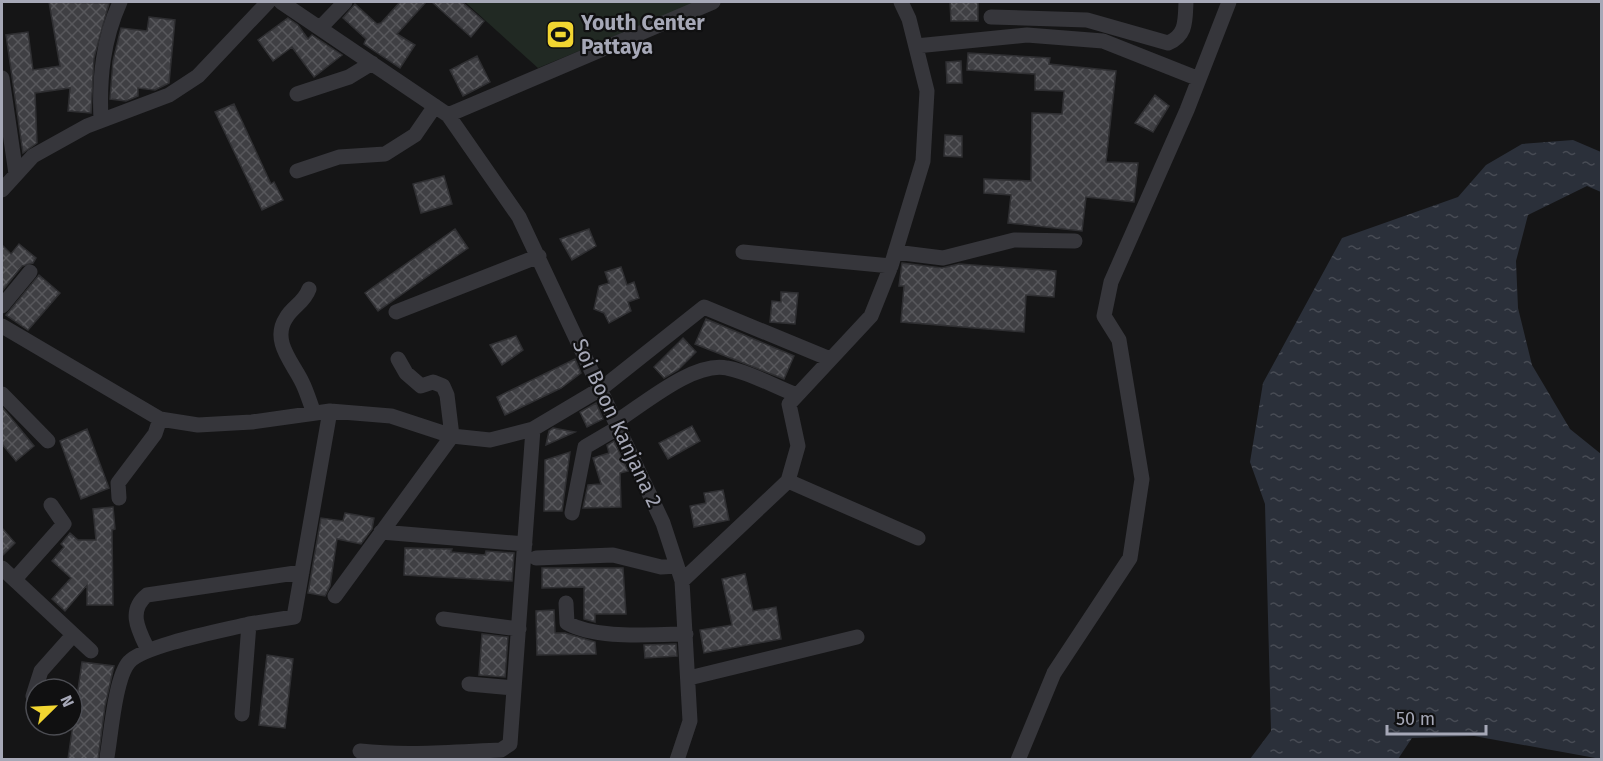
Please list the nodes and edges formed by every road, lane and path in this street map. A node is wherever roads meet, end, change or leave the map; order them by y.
1 (120, 2) edge
2 (268, 2) edge
3 (281, 2) edge
4 (345, 2) edge
5 (711, 2) edge
6 (901, 2) edge
7 (1186, 2) edge
8 (1229, 2) edge
9 (991, 18) dead end
10 (320, 28) junction
11 (916, 46) junction
12 (372, 63) junction
13 (2, 78) edge
14 (1199, 79) junction
15 (297, 94) dead end
16 (441, 110) junction
17 (101, 120) junction
18 (297, 171) dead end
19 (16, 174) junction
20 (2, 190) edge
21 (1075, 241) dead end
22 (742, 252) dead end
23 (539, 256) junction
24 (893, 259) junction
25 (30, 272) dead end
26 (309, 289) dead end
27 (2, 306) edge
28 (396, 312) dead end
29 (2, 326) edge
30 (398, 359) dead end
31 (830, 359) junction
32 (602, 388) junction
33 (2, 394) edge
34 (797, 395) junction
35 (322, 412) junction
36 (160, 419) junction
37 (618, 424) junction
38 (533, 429) junction
39 (452, 436) junction
40 (48, 441) dead end
41 (788, 481) junction
42 (119, 498) dead end
43 (51, 505) dead end
44 (572, 513) dead end
45 (381, 532) junction
46 (918, 538) dead end
47 (525, 544) junction
48 (536, 558) dead end
49 (677, 566) junction
50 (2, 568) edge
51 (302, 572) junction
52 (15, 579) junction
53 (682, 581) junction
54 (335, 596) dead end
55 (566, 603) dead end
56 (443, 619) dead end
57 (249, 624) junction
58 (519, 629) junction
59 (686, 634) junction
60 (74, 635) junction
61 (857, 637) dead end
62 (148, 650) junction
63 (91, 651) dead end
64 (39, 677) edge
65 (689, 678) junction
66 (469, 684) dead end
67 (514, 688) junction
68 (242, 714) dead end
69 (360, 751) dead end
70 (108, 757) dead end
71 (678, 759) edge
72 (1018, 759) edge

1 - 17 street
2 - 17 street
3 - 10 street
4 - 10 street
5 - 16 street
6 - 11 street
7 - 9 street
8 - 14 street
10 - 12 street
11 - 14 street
11 - 24 street
12 - 15 street
12 - 16 street
13 - 19 street
14 - 72 street
16 - 18 street
16 - 23 street, Soi Boon Kanjana 2
17 - 19 street
19 - 20 street
21 - 24 street
22 - 24 street
23 - 28 street
23 - 32 street, Soi Boon Kanjana 2
24 - 31 street
25 - 27 street
26 - 35 street
29 - 36 street
30 - 39 street
31 - 32 street
31 - 34 street
32 - 37 street, Soi Boon Kanjana 2
32 - 38 street
33 - 40 street
34 - 37 street
34 - 41 street
35 - 36 street
35 - 39 street
35 - 51 street
36 - 42 street
37 - 44 street
37 - 49 street, Soi Boon Kanjana 2
38 - 39 street
38 - 47 street
39 - 45 street
41 - 46 street
41 - 53 street
43 - 52 street
45 - 47 street
45 - 54 street
47 - 58 street
48 - 49 street
49 - 53 street, Soi Boon Kanjana 2
50 - 52 street
51 - 57 street
51 - 62 street
52 - 60 street
53 - 59 street, Soi Boon Kanjana 2
55 - 59 street
56 - 58 street
57 - 62 street
57 - 68 street
58 - 67 street
59 - 65 street, Soi Boon Kanjana 2
60 - 63 street
60 - 64 street
61 - 65 street
62 - 70 street
65 - 71 street, Soi Boon Kanjana 2
66 - 67 street
67 - 69 street

